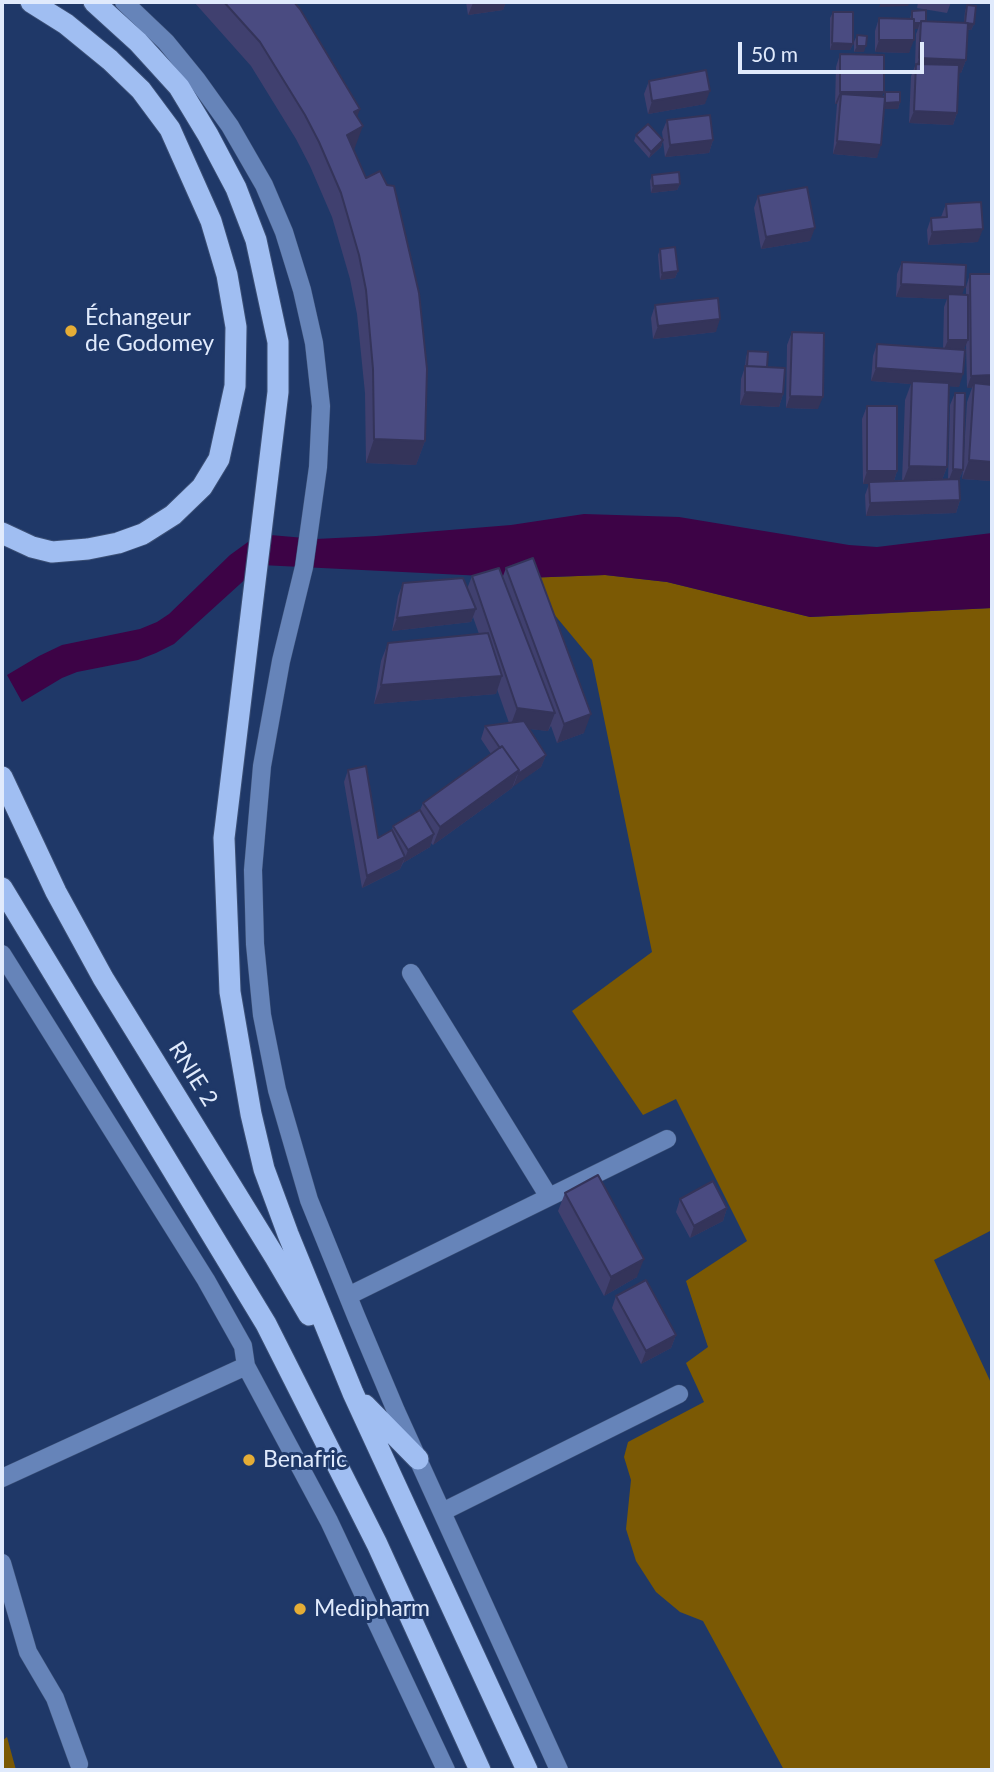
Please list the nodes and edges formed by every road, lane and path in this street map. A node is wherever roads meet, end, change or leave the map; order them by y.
1 (31, 2) edge
2 (94, 2) edge
3 (124, 2) edge
4 (2, 533) edge
5 (2, 777) edge
6 (2, 867) edge
7 (2, 888) edge
8 (26, 926) junction
9 (2, 954) edge
10 (411, 973) dead end
11 (667, 1139) dead end
12 (549, 1197) junction
13 (348, 1296) junction
14 (246, 1366) junction
15 (353, 1393) junction
16 (679, 1394) dead end
17 (418, 1459) junction
18 (2, 1478) edge
19 (442, 1512) junction
20 (2, 1563) edge
21 (79, 1764) dead end
22 (446, 1770) edge
23 (480, 1770) edge
24 (527, 1770) edge
25 (559, 1770) edge

1 - 4 highway
2 - 15 highway
3 - 13 street
5 - 15 highway, RNIE 2 / RNIE 2
6 - 8 highway
7 - 8 highway
8 - 23 highway
9 - 14 street
10 - 12 street
11 - 12 street
12 - 13 street
13 - 17 street
14 - 18 street
14 - 22 street
15 - 17 highway
15 - 24 highway
16 - 19 street
17 - 19 street
19 - 25 street
20 - 21 street

